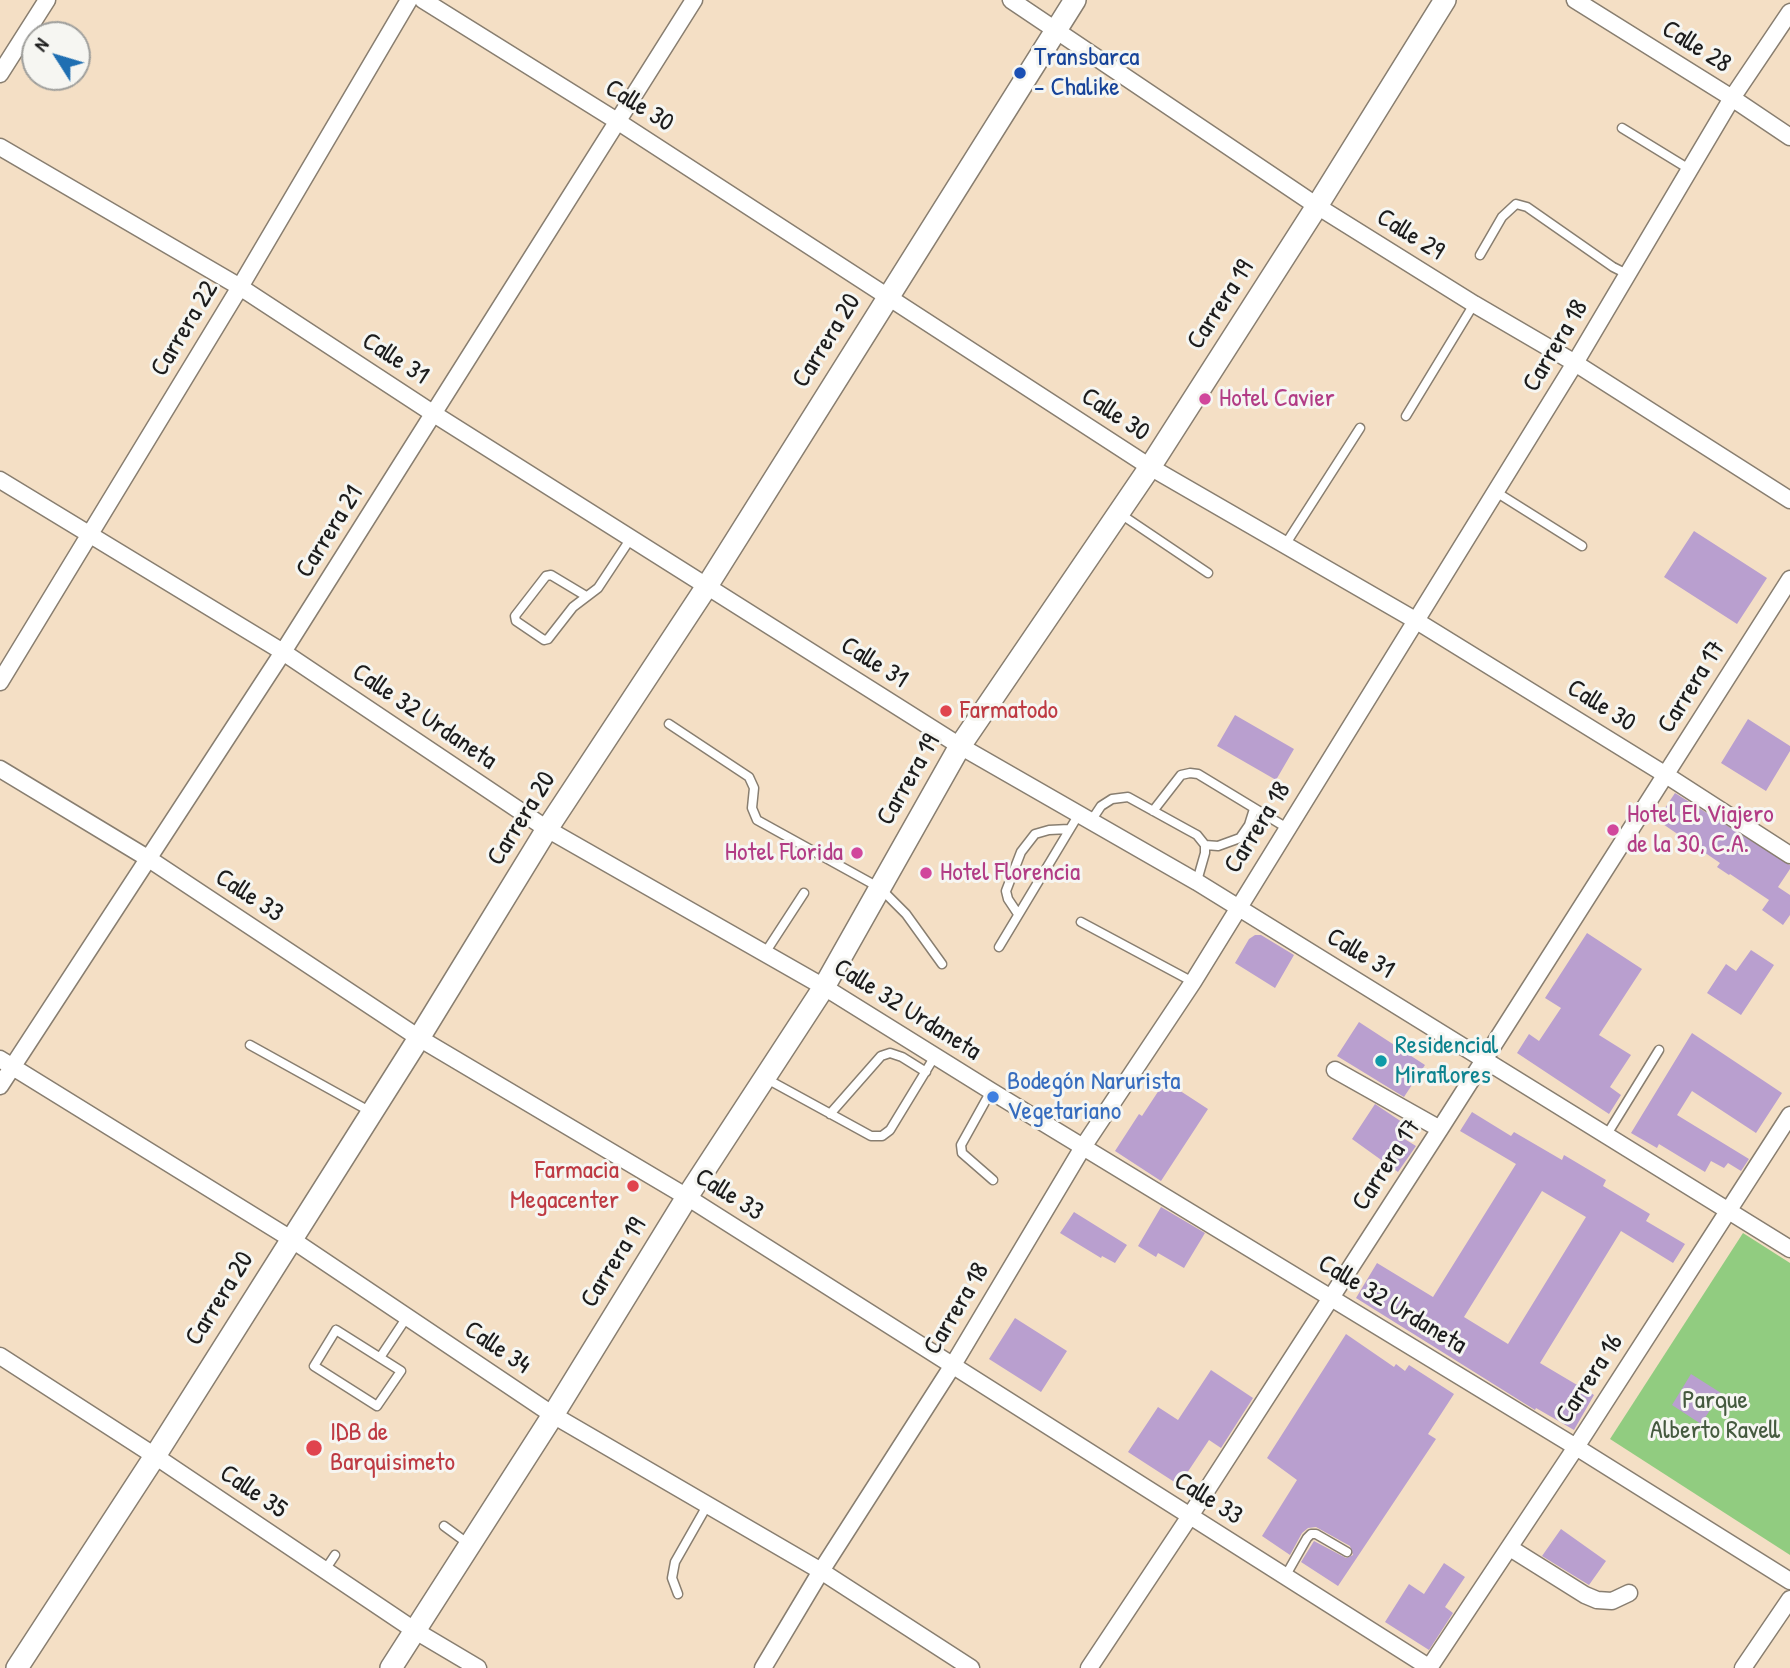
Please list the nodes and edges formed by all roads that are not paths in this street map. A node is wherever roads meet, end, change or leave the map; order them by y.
1 (47, 0) edge
2 (409, 0) edge
3 (423, 0) edge
4 (694, 0) edge
5 (1011, 0) edge
6 (1075, 0) edge
7 (1445, 0) edge
8 (1575, 0) edge
9 (1790, 12) edge
10 (1056, 30) junction
11 (0, 75) edge
12 (1732, 98) junction
13 (617, 121) junction
14 (1622, 128) dead end
15 (1790, 137) edge
16 (0, 147) edge
17 (1689, 169) junction
18 (1317, 206) junction
19 (1480, 255) dead end
20 (1627, 274) junction
21 (240, 287) junction
22 (889, 295) junction
23 (1474, 304) junction
24 (1576, 363) junction
25 (434, 414) junction
26 (1406, 416) dead end
27 (1360, 428) dead end
28 (1150, 467) junction
29 (0, 480) edge
30 (1496, 492) junction
31 (1790, 500) edge
32 (1119, 513) junction
33 (89, 534) junction
34 (631, 538) junction
35 (1285, 545) junction
36 (1583, 545) dead end
37 (1208, 573) dead end
38 (1790, 579) edge
39 (707, 586) junction
40 (586, 596) junction
41 (1415, 620) junction
42 (283, 652) junction
43 (0, 682) edge
44 (669, 724) dead end
45 (960, 746) junction
46 (0, 769) edge
47 (1666, 775) junction
48 (1254, 809) junction
49 (1153, 811) junction
50 (1085, 818) junction
51 (1287, 828) junction
52 (547, 829) junction
53 (1069, 830) junction
54 (1205, 845) junction
55 (1790, 855) edge
56 (149, 859) junction
57 (1197, 882) junction
58 (880, 888) junction
59 (804, 893) dead end
60 (1237, 908) junction
61 (1018, 914) junction
62 (1082, 922) dead end
63 (999, 947) dead end
64 (765, 953) junction
65 (942, 964) dead end
66 (1193, 982) junction
67 (824, 986) junction
68 (419, 1038) junction
69 (250, 1045) dead end
70 (1659, 1050) dead end
71 (935, 1056) junction
72 (1484, 1058) junction
73 (6, 1063) edge
74 (1335, 1070) dead end
75 (926, 1072) junction
76 (764, 1078) junction
77 (0, 1086) edge
78 (991, 1091) junction
79 (371, 1112) junction
80 (830, 1114) junction
81 (1790, 1115) edge
82 (1440, 1129) junction
83 (1606, 1136) junction
84 (1083, 1147) junction
85 (993, 1180) dead end
86 (687, 1197) junction
87 (1727, 1210) junction
88 (291, 1239) junction
89 (1790, 1249) edge
90 (1331, 1296) junction
91 (407, 1317) junction
92 (0, 1356) edge
93 (381, 1356) junction
94 (953, 1365) junction
95 (553, 1416) junction
96 (1576, 1447) junction
97 (155, 1456) junction
98 (708, 1504) junction
99 (1190, 1516) junction
100 (444, 1527) dead end
101 (470, 1545) junction
102 (1510, 1548) junction
103 (1347, 1552) dead end
104 (335, 1555) dead end
105 (325, 1570) junction
106 (821, 1571) junction
107 (1286, 1575) junction
108 (1790, 1581) edge
109 (1629, 1593) dead end
110 (678, 1594) dead end
111 (1790, 1599) edge
112 (414, 1630) junction
113 (17, 1668) edge
114 (391, 1668) edge
115 (478, 1668) edge
116 (763, 1668) edge
117 (971, 1668) edge
118 (1089, 1668) edge
119 (1430, 1668) edge
120 (1743, 1668) edge

1 - 11 street
2 - 21 street, Carrera 22
3 - 13 street, Calle 30
4 - 13 street, Carrera 21
5 - 10 street, Calle 29
6 - 10 street, Carrera 20
7 - 18 street, Carrera 19
8 - 12 street, Calle 28
9 - 12 street, Carrera 18
10 - 18 street, Calle 29
10 - 22 street, Carrera 20
12 - 15 street, Calle 28
12 - 17 street, Carrera 18
13 - 22 street, Calle 30
13 - 25 street, Carrera 21
14 - 17 lane
16 - 21 street, Calle 31
17 - 20 street, Carrera 18
18 - 23 street, Calle 29
18 - 28 street, Carrera 19
19 - 20 lane
20 - 24 street, Carrera 18
21 - 25 street, Calle 31
21 - 33 street, Carrera 22
22 - 28 street, Calle 30
22 - 39 street, Carrera 20
23 - 24 street, Calle 29
23 - 26 lane
24 - 30 street, Carrera 18
24 - 31 street, Calle 29
25 - 34 street, Calle 31
25 - 42 street, Carrera 21
27 - 35 lane
28 - 32 street, Carrera 19
28 - 35 street, Calle 30
29 - 33 street, Calle 32 Urdaneta
30 - 36 lane
30 - 41 street, Carrera 18
32 - 37 lane
32 - 45 street, Carrera 19
33 - 42 street, Calle 32 Urdaneta
33 - 43 street, Carrera 22
34 - 39 street, Calle 31
34 - 40 lane
35 - 41 street, Calle 30
38 - 47 street, Carrera 17
39 - 45 street, Calle 31
39 - 52 street, Carrera 20
40 - 40 lane
41 - 47 street, Calle 30
41 - 51 street, Carrera 18
42 - 52 street, Calle 32 Urdaneta
42 - 56 street, Carrera 21
44 - 58 lane
45 - 50 street, Calle 31
45 - 58 street, Carrera 19
46 - 56 street, Calle 33
47 - 55 street, Calle 30
47 - 72 street, Carrera 17
48 - 49 lane
48 - 51 lane
48 - 54 lane
49 - 50 lane
49 - 54 lane
50 - 53 lane
50 - 57 street, Calle 31
51 - 60 street, Carrera 18
52 - 64 street, Calle 32 Urdaneta
52 - 68 street, Carrera 20
53 - 61 lane
53 - 61 lane
54 - 57 lane
56 - 68 street, Calle 33
56 - 73 street, Carrera 21
57 - 60 street, Calle 31
58 - 65 lane
58 - 67 street, Carrera 19
59 - 64 lane
60 - 66 street, Carrera 18
60 - 72 street, Calle 31
61 - 63 lane
62 - 66 lane
64 - 67 street, Calle 32 Urdaneta
66 - 84 street, Carrera 18
67 - 71 street, Calle 32 Urdaneta
67 - 76 street, Carrera 19
68 - 79 street, Carrera 20
68 - 86 street, Calle 33
69 - 79 lane
70 - 83 lane
71 - 75 lane
71 - 78 street, Calle 32 Urdaneta
72 - 82 street, Carrera 17
72 - 83 street, Calle 31
73 - 77 street, Carrera 21
73 - 88 street, Calle 34
74 - 82 street
75 - 80 lane
75 - 80 lane
76 - 80 lane
76 - 86 street, Carrera 19
78 - 84 street, Calle 32 Urdaneta
78 - 85 lane
79 - 88 street, Carrera 20
81 - 87 street, Carrera 16
82 - 90 street, Carrera 17
83 - 87 street, Calle 31
84 - 90 street, Calle 32 Urdaneta
84 - 94 street, Carrera 18
86 - 94 street, Calle 33
86 - 95 street, Carrera 19
87 - 89 street, Calle 31
87 - 96 street, Carrera 16
88 - 91 street, Calle 34
88 - 97 street, Carrera 20
90 - 96 street, Calle 32 Urdaneta
90 - 99 street, Carrera 17
91 - 93 lane
91 - 95 street, Calle 34
92 - 97 street, Calle 35
93 - 93 lane
94 - 99 street, Calle 33
94 - 106 street, Carrera 18
95 - 98 street, Calle 34
95 - 101 street, Carrera 19
96 - 102 street, Carrera 16
96 - 108 street, Calle 32 Urdaneta
97 - 105 street, Calle 35
97 - 113 street, Carrera 20
98 - 106 street, Calle 34
98 - 110 lane
99 - 107 street, Calle 33
99 - 118 street, Carrera 17
100 - 101 lane
101 - 112 street, Carrera 19
102 - 109 street
102 - 119 street, Carrera 16
103 - 107 lane
104 - 105 lane
105 - 112 street, Calle 35
106 - 116 street, Carrera 18
106 - 117 street, Calle 34
107 - 119 street, Calle 33
111 - 120 street
112 - 114 street, Carrera 19
112 - 115 street, Calle 35

